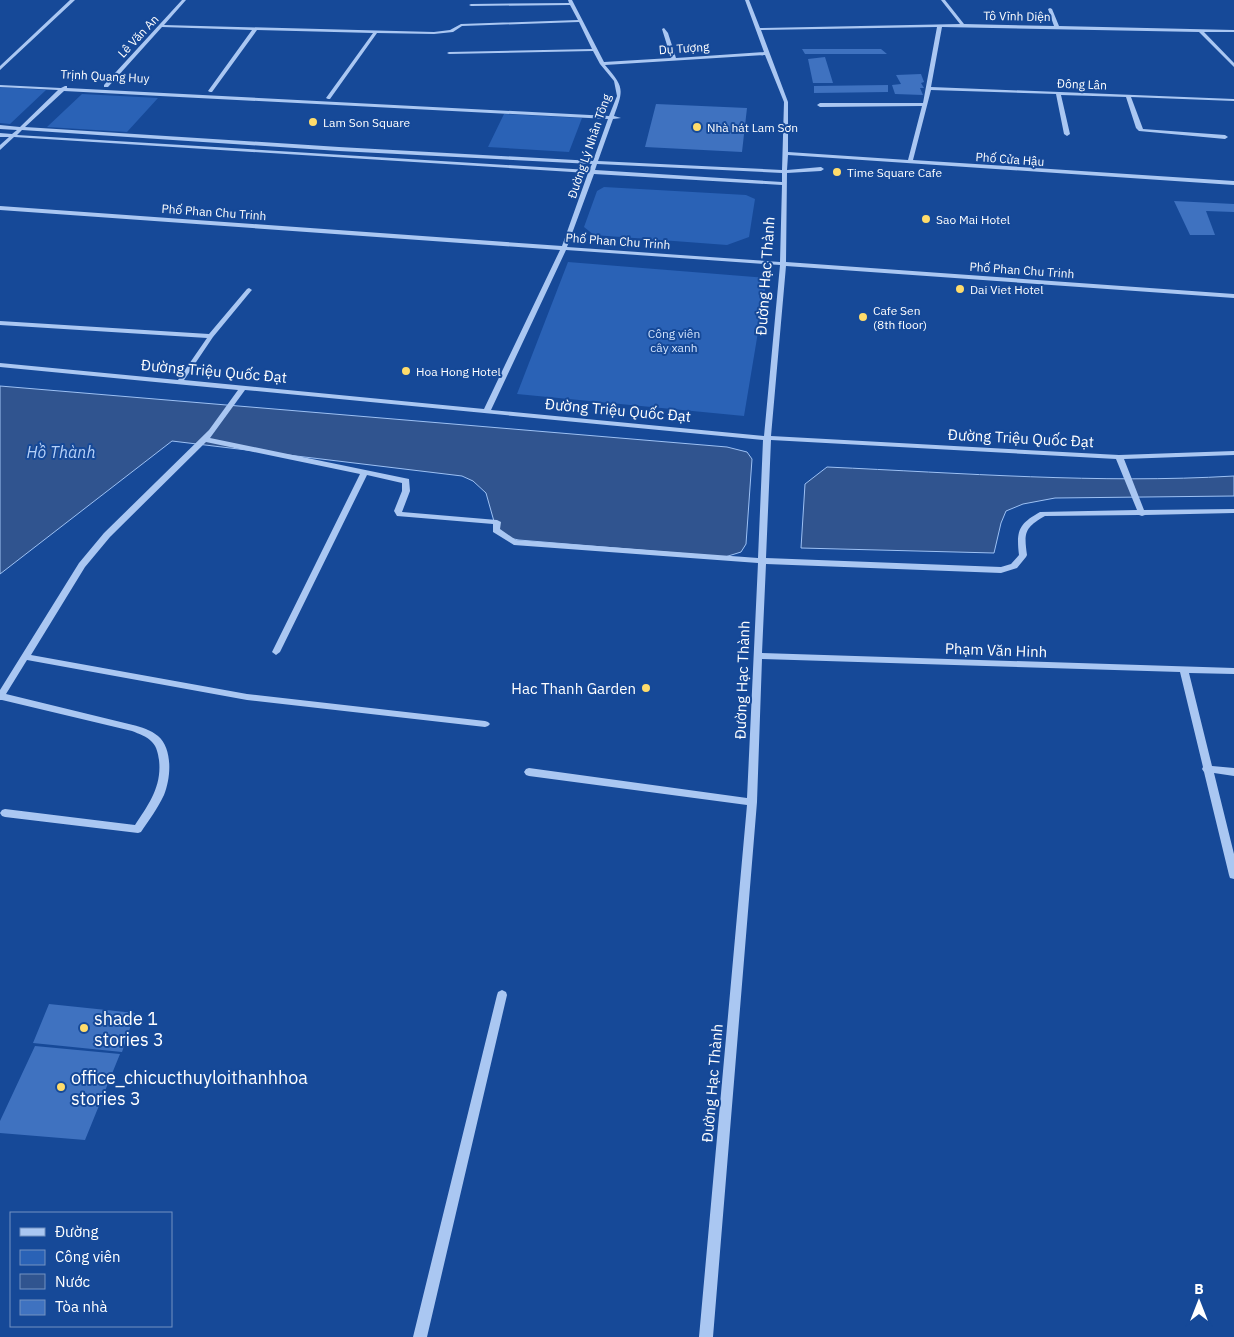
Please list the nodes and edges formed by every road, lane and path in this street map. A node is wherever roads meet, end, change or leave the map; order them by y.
1 (73, 0) edge
2 (184, 0) edge
3 (747, 0) edge
4 (943, 0) edge
5 (572, 2) edge
6 (471, 5) dead end
7 (1050, 9) dead end
8 (581, 21) junction
9 (940, 25) junction
10 (963, 25) junction
11 (160, 26) junction
12 (1056, 27) junction
13 (255, 29) junction
14 (664, 29) dead end
15 (758, 29) junction
16 (1200, 30) junction
17 (1234, 31) edge
18 (375, 33) junction
19 (595, 50) junction
20 (450, 53) dead end
21 (767, 53) junction
22 (674, 59) junction
23 (602, 64) junction
24 (1234, 66) edge
25 (0, 69) edge
26 (0, 80) edge
27 (69, 84) junction
28 (0, 86) edge
29 (106, 86) junction
30 (928, 88) junction
31 (63, 89) junction
32 (210, 91) junction
33 (1058, 93) junction
34 (1128, 96) junction
35 (328, 98) junction
36 (1234, 100) edge
37 (925, 104) junction
38 (820, 105) dead end
39 (612, 117) junction
40 (618, 118) dead end
41 (0, 127) edge
42 (22, 128) junction
43 (1067, 134) dead end
44 (0, 135) edge
45 (13, 136) junction
46 (1226, 137) dead end
47 (0, 148) edge
48 (785, 153) junction
49 (594, 162) junction
50 (910, 162) junction
51 (821, 169) dead end
52 (592, 172) junction
53 (785, 172) junction
54 (1234, 183) edge
55 (785, 184) junction
56 (0, 208) edge
57 (564, 248) junction
58 (783, 264) junction
59 (249, 290) dead end
60 (1234, 296) edge
61 (0, 323) edge
62 (211, 336) junction
63 (0, 365) edge
64 (180, 382) junction
65 (243, 388) junction
66 (235, 399) joint
67 (487, 411) junction
68 (767, 438) junction
69 (204, 439) junction
70 (1234, 453) edge
71 (1118, 457) junction
72 (364, 472) junction
73 (1234, 511) edge
74 (1142, 514) junction
75 (762, 561) junction
76 (276, 652) dead end
77 (758, 656) junction
78 (25, 657) junction
79 (1184, 669) junction
80 (1234, 670) edge
81 (1, 696) edge
82 (485, 724) dead end
83 (1207, 769) junction
84 (529, 772) dead end
85 (1234, 772) edge
86 (752, 802) junction
87 (5, 813) dead end
88 (1234, 876) edge
89 (502, 995) dead end
90 (420, 1337) edge
91 (706, 1337) edge

1 - 25 street
2 - 11 street, Lê Văn An
3 - 15 street, Đường Hạc Thành
4 - 10 street
5 - 6 street
5 - 8 street, Đường Lý Nhân Tông
7 - 12 street
8 - 18 street
8 - 19 street, Đường Lý Nhân Tông
9 - 10 street, Tô Vĩnh Diện
9 - 15 street, Tô Vĩnh Diện
9 - 30 street
10 - 12 street, Tô Vĩnh Diện
11 - 13 street
11 - 29 street, Lê Văn An
12 - 16 street, Tô Vĩnh Diện
13 - 18 street
13 - 32 street
14 - 22 street
15 - 21 street, Đường Hạc Thành
16 - 17 street, Tô Vĩnh Diện
16 - 24 street
18 - 35 street
19 - 20 street
19 - 23 street, Đường Lý Nhân Tông
21 - 22 street, Dụ Tượng
21 - 48 street, Đường Hạc Thành
22 - 23 street, Dụ Tượng
23 - 39 street, Đường Lý Nhân Tông
26 - 27 street, Trịnh Quang Huy
27 - 29 street, Trịnh Quang Huy
27 - 31 street
28 - 31 street
29 - 32 street, Trịnh Quang Huy
30 - 33 street, Đông Lân
30 - 37 street
31 - 39 street
31 - 42 street
32 - 35 street, Trịnh Quang Huy
33 - 34 street, Đông Lân
33 - 43 street
34 - 36 street, Đông Lân
34 - 46 street
35 - 39 street, Trịnh Quang Huy
37 - 38 street
37 - 50 street
39 - 40 street
39 - 49 street, Đường Lý Nhân Tông
41 - 42 street
42 - 45 street
42 - 49 street
44 - 45 street
45 - 47 street
45 - 52 street
48 - 50 street, Phố Cửa Hậu
48 - 53 street, Đường Hạc Thành
49 - 52 street, Đường Lý Nhân Tông
49 - 53 street
50 - 54 street, Phố Cửa Hậu
51 - 53 street
52 - 55 street
52 - 57 street, Đường Lý Nhân Tông
53 - 55 street, Đường Hạc Thành
55 - 58 street, Đường Hạc Thành
56 - 57 street, Phố Phan Chu Trinh
57 - 58 street, Phố Phan Chu Trinh
57 - 67 street, Đường Lý Nhân Tông
58 - 60 street, Phố Phan Chu Trinh
58 - 68 street, Đường Hạc Thành
59 - 62 street
61 - 62 street
62 - 64 street
63 - 64 street, Đường Triệu Quốc Đạt
64 - 65 street, Đường Triệu Quốc Đạt
65 - 66 street
65 - 67 street, Đường Triệu Quốc Đạt
66 - 69 street
67 - 68 street, Đường Triệu Quốc Đạt
68 - 71 street, Đường Triệu Quốc Đạt
68 - 75 street, Đường Hạc Thành
69 - 72 street
69 - 78 street
70 - 71 street, Đường Triệu Quốc Đạt
71 - 74 street
72 - 75 street
72 - 76 street
73 - 74 street
74 - 75 street
75 - 77 street, Đường Hạc Thành
77 - 79 street, Phạm Văn Hinh
77 - 86 street, Đường Hạc Thành
78 - 81 street
78 - 82 street
79 - 80 street, Phạm Văn Hinh
79 - 83 street
81 - 87 street
83 - 85 street
83 - 88 street
84 - 86 street
86 - 91 street, Đường Hạc Thành
89 - 90 street

